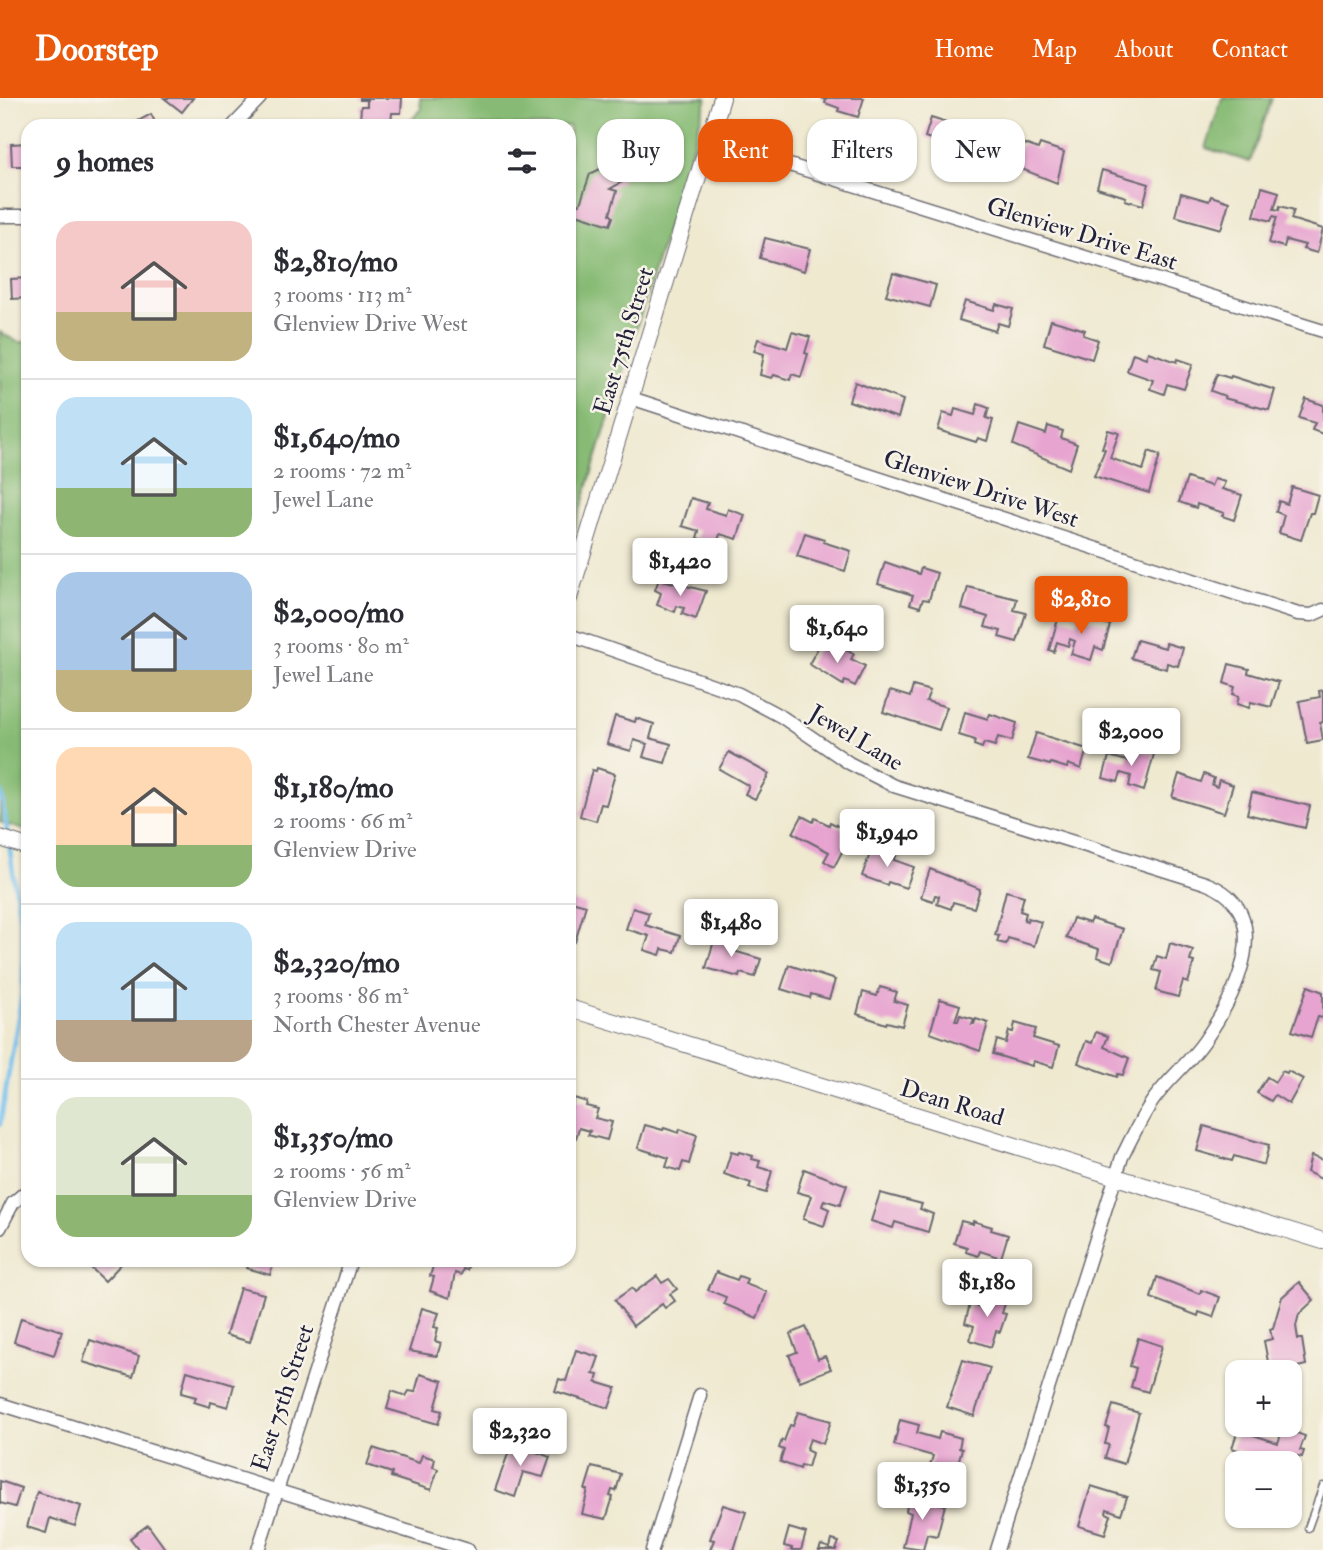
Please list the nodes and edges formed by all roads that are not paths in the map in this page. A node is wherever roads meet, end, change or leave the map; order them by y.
1 (260, 98) edge
2 (722, 98) edge
3 (240, 119) edge
4 (716, 119) edge
5 (793, 166) edge
6 (698, 176) edge
7 (0, 216) edge
8 (21, 216) edge
9 (1323, 331) edge
10 (631, 398) junction
11 (576, 575) edge
12 (1321, 611) edge
13 (576, 637) edge
14 (0, 838) edge
15 (21, 845) edge
16 (576, 1010) edge
17 (1116, 1177) junction
18 (21, 1196) edge
19 (0, 1228) edge
20 (1323, 1241) edge
21 (349, 1267) edge
22 (700, 1395) dead end
23 (0, 1404) edge
24 (1323, 1486) edge
25 (277, 1490) junction
26 (1308, 1528) dead end
27 (258, 1550) edge
28 (468, 1550) edge
29 (652, 1550) edge
30 (997, 1550) edge

1 - 3 street
2 - 4 street, East 75th Street
5 - 9 street, Glenview Drive East
6 - 10 street, East 75th Street
7 - 8 street
10 - 11 street, East 75th Street
10 - 12 street, Glenview Drive West
13 - 17 street, Jewel Lane
14 - 15 street
16 - 17 street, Dean Road
17 - 20 street, Dean Road
17 - 30 street
18 - 19 street
21 - 25 street, East 75th Street
22 - 29 street
23 - 25 street
24 - 26 lane
25 - 27 street, East 75th Street
25 - 28 street

